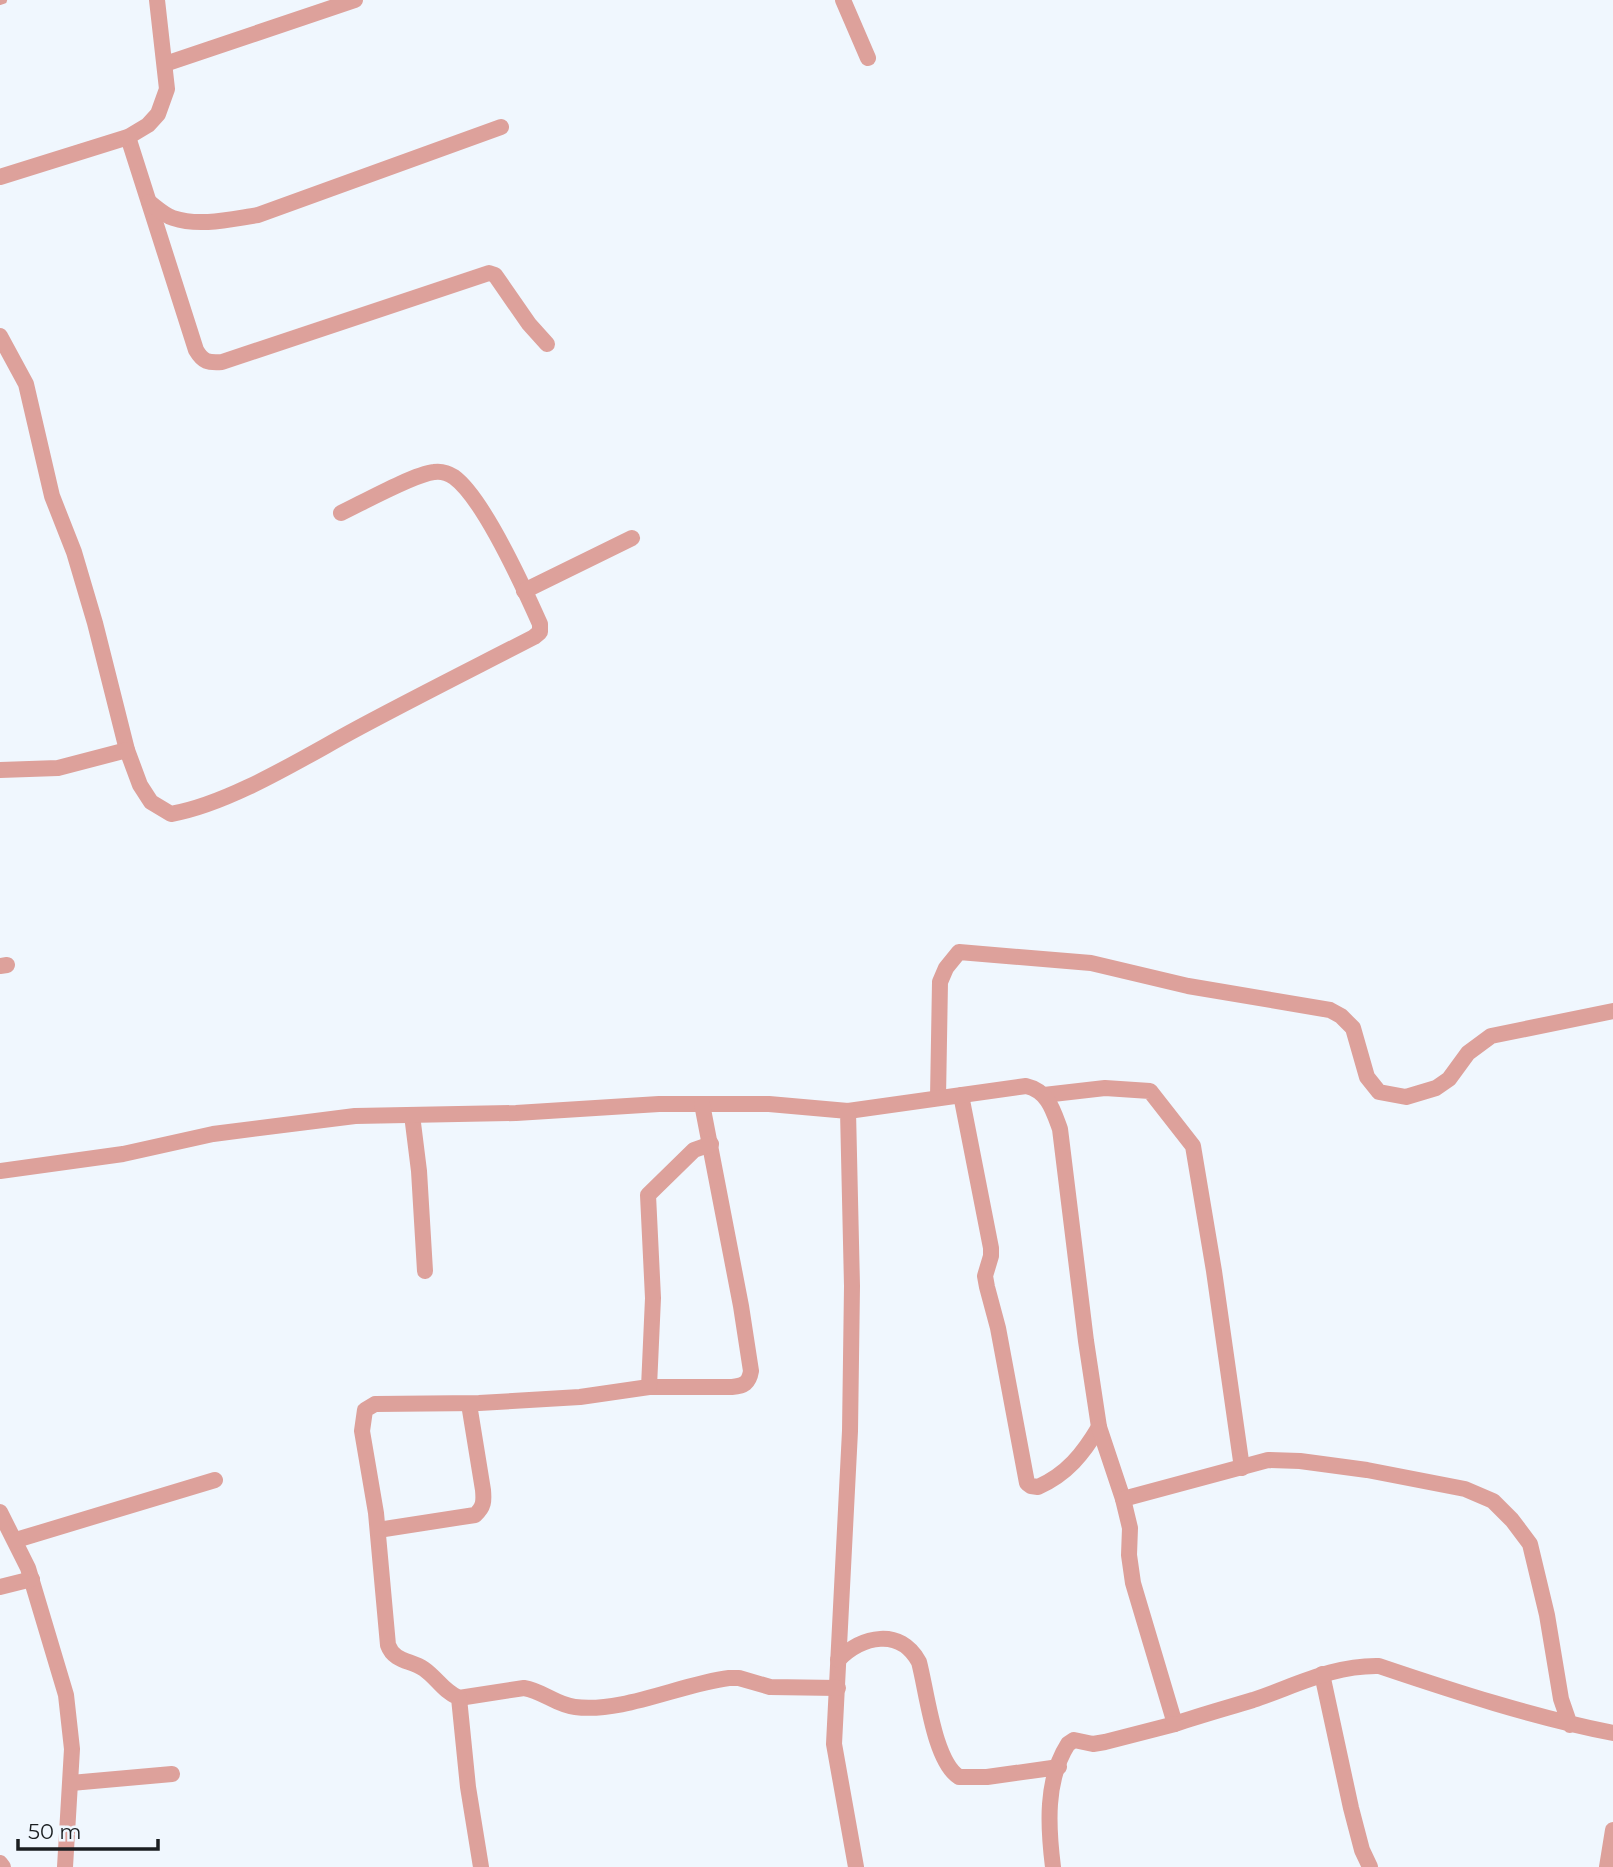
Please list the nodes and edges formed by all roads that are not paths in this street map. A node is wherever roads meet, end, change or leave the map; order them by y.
1 (157, 0) edge
2 (843, 0) edge
3 (346, 1) edge
4 (868, 58) dead end
5 (165, 64) junction
6 (501, 127) dead end
7 (128, 137) junction
8 (0, 177) edge
9 (149, 202) junction
10 (0, 336) edge
11 (547, 344) dead end
12 (341, 513) dead end
13 (632, 538) dead end
14 (524, 591) junction
15 (127, 750) junction
16 (0, 770) edge
17 (1613, 1011) edge
18 (961, 1095) junction
19 (1044, 1096) junction
20 (938, 1098) junction
21 (702, 1104) junction
22 (848, 1111) junction
23 (412, 1115) junction
24 (711, 1144) junction
25 (0, 1171) edge
26 (425, 1271) dead end
27 (649, 1387) junction
28 (469, 1404) junction
29 (1099, 1427) junction
30 (1242, 1468) junction
31 (215, 1480) dead end
32 (1123, 1499) junction
33 (0, 1512) edge
34 (378, 1530) junction
35 (16, 1540) junction
36 (32, 1579) junction
37 (0, 1587) edge
38 (838, 1660) junction
39 (1322, 1674) junction
40 (838, 1688) junction
41 (458, 1698) junction
42 (1175, 1724) junction
43 (1570, 1725) junction
44 (1613, 1733) edge
45 (1059, 1767) junction
46 (172, 1774) dead end
47 (71, 1783) junction
48 (1613, 1830) edge
49 (0, 1863) edge
50 (3, 1867) edge
51 (65, 1867) edge
52 (481, 1867) edge
53 (856, 1867) edge
54 (1053, 1867) edge
55 (1370, 1867) edge
56 (1607, 1867) edge

1 - 5 street
2 - 4 street
3 - 5 street
5 - 7 street
6 - 9 street
7 - 8 street
7 - 9 street
9 - 11 street
10 - 15 street
12 - 14 street
13 - 14 street
14 - 15 street
15 - 16 street
17 - 20 street
18 - 19 street
18 - 20 street
18 - 29 street
19 - 29 street
19 - 30 street
20 - 22 street
21 - 22 street
21 - 23 street
21 - 24 street
22 - 38 street
23 - 25 street
23 - 26 street
24 - 27 street
24 - 27 street
27 - 28 street
28 - 34 street
28 - 34 street
29 - 32 street
30 - 32 street
30 - 43 street
31 - 35 street
32 - 42 street
33 - 35 street
34 - 41 street
35 - 36 street
36 - 37 street
36 - 47 street
38 - 40 street
38 - 45 street
39 - 42 street
39 - 43 street
39 - 55 street
40 - 41 street
40 - 53 street
41 - 52 street
42 - 45 street
43 - 44 street
45 - 54 street
46 - 47 street
47 - 51 street
48 - 56 street
49 - 50 street

